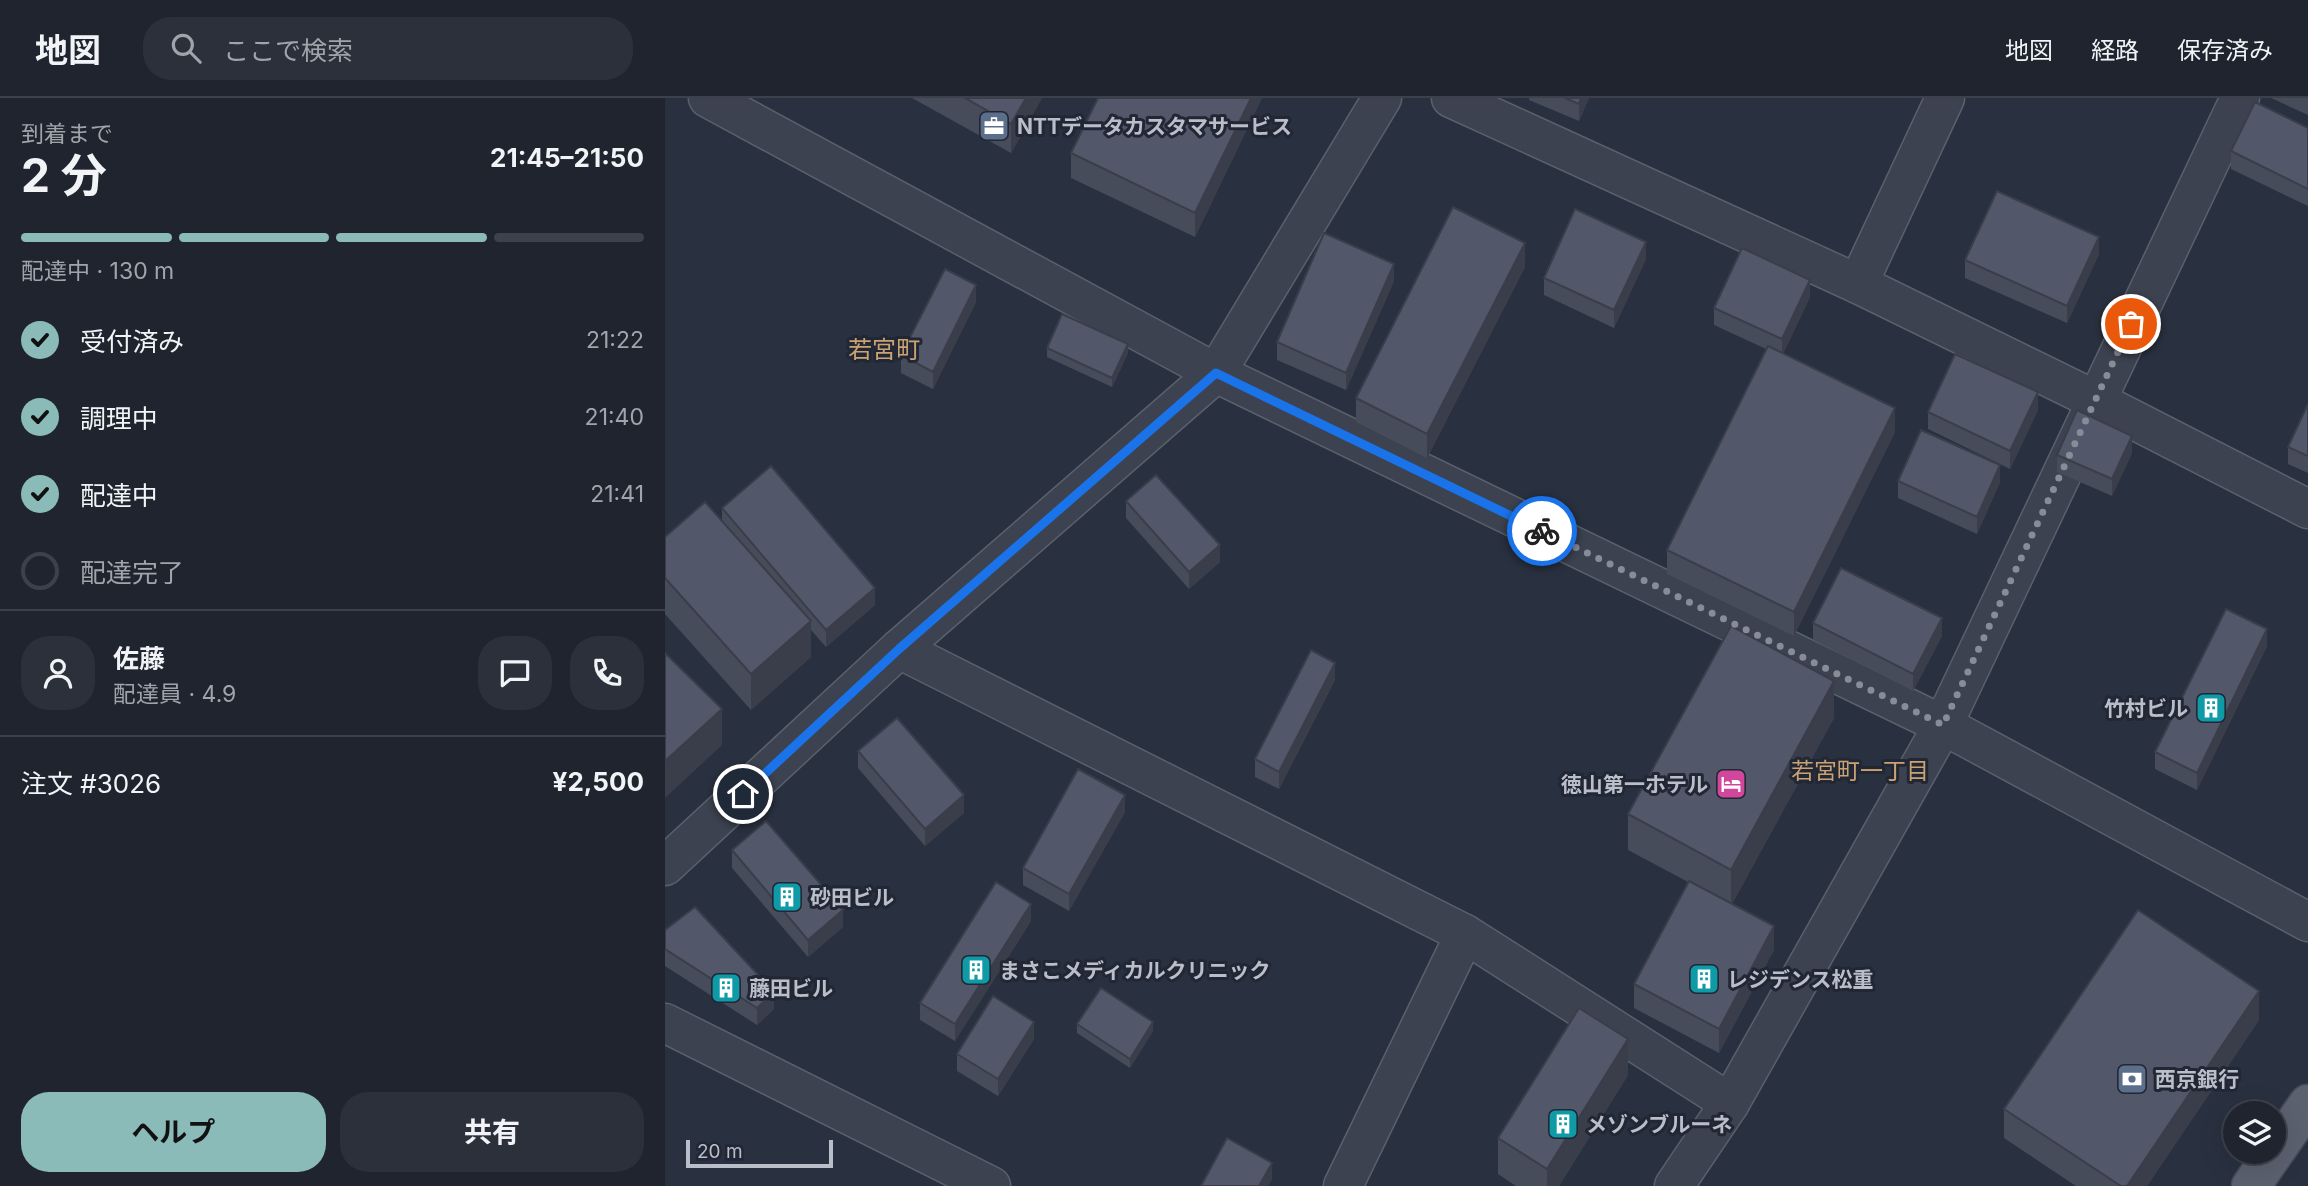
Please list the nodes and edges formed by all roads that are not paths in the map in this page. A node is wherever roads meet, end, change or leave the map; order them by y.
1 (708, 98) edge
2 (1382, 98) edge
3 (1451, 98) edge
4 (1945, 98) edge
5 (2240, 98) edge
6 (1858, 284) junction
7 (1216, 373) junction
8 (2095, 400) junction
9 (2308, 509) edge
10 (899, 649) junction
11 (1943, 725) junction
12 (665, 866) edge
13 (2308, 922) edge
14 (1465, 934) junction
15 (665, 1023) edge
16 (1730, 1103) junction
17 (2308, 1104) edge
18 (991, 1186) edge
19 (1343, 1186) edge
20 (1674, 1186) edge
21 (2251, 1186) edge

1 - 7 street
2 - 7 street
3 - 6 street
4 - 6 street
5 - 8 street
6 - 8 street
7 - 10 street
7 - 11 street
8 - 9 street
8 - 11 street
10 - 12 street
10 - 14 street
11 - 13 street
11 - 16 street
14 - 16 street
14 - 19 street
15 - 18 street
16 - 20 street
17 - 21 main road

